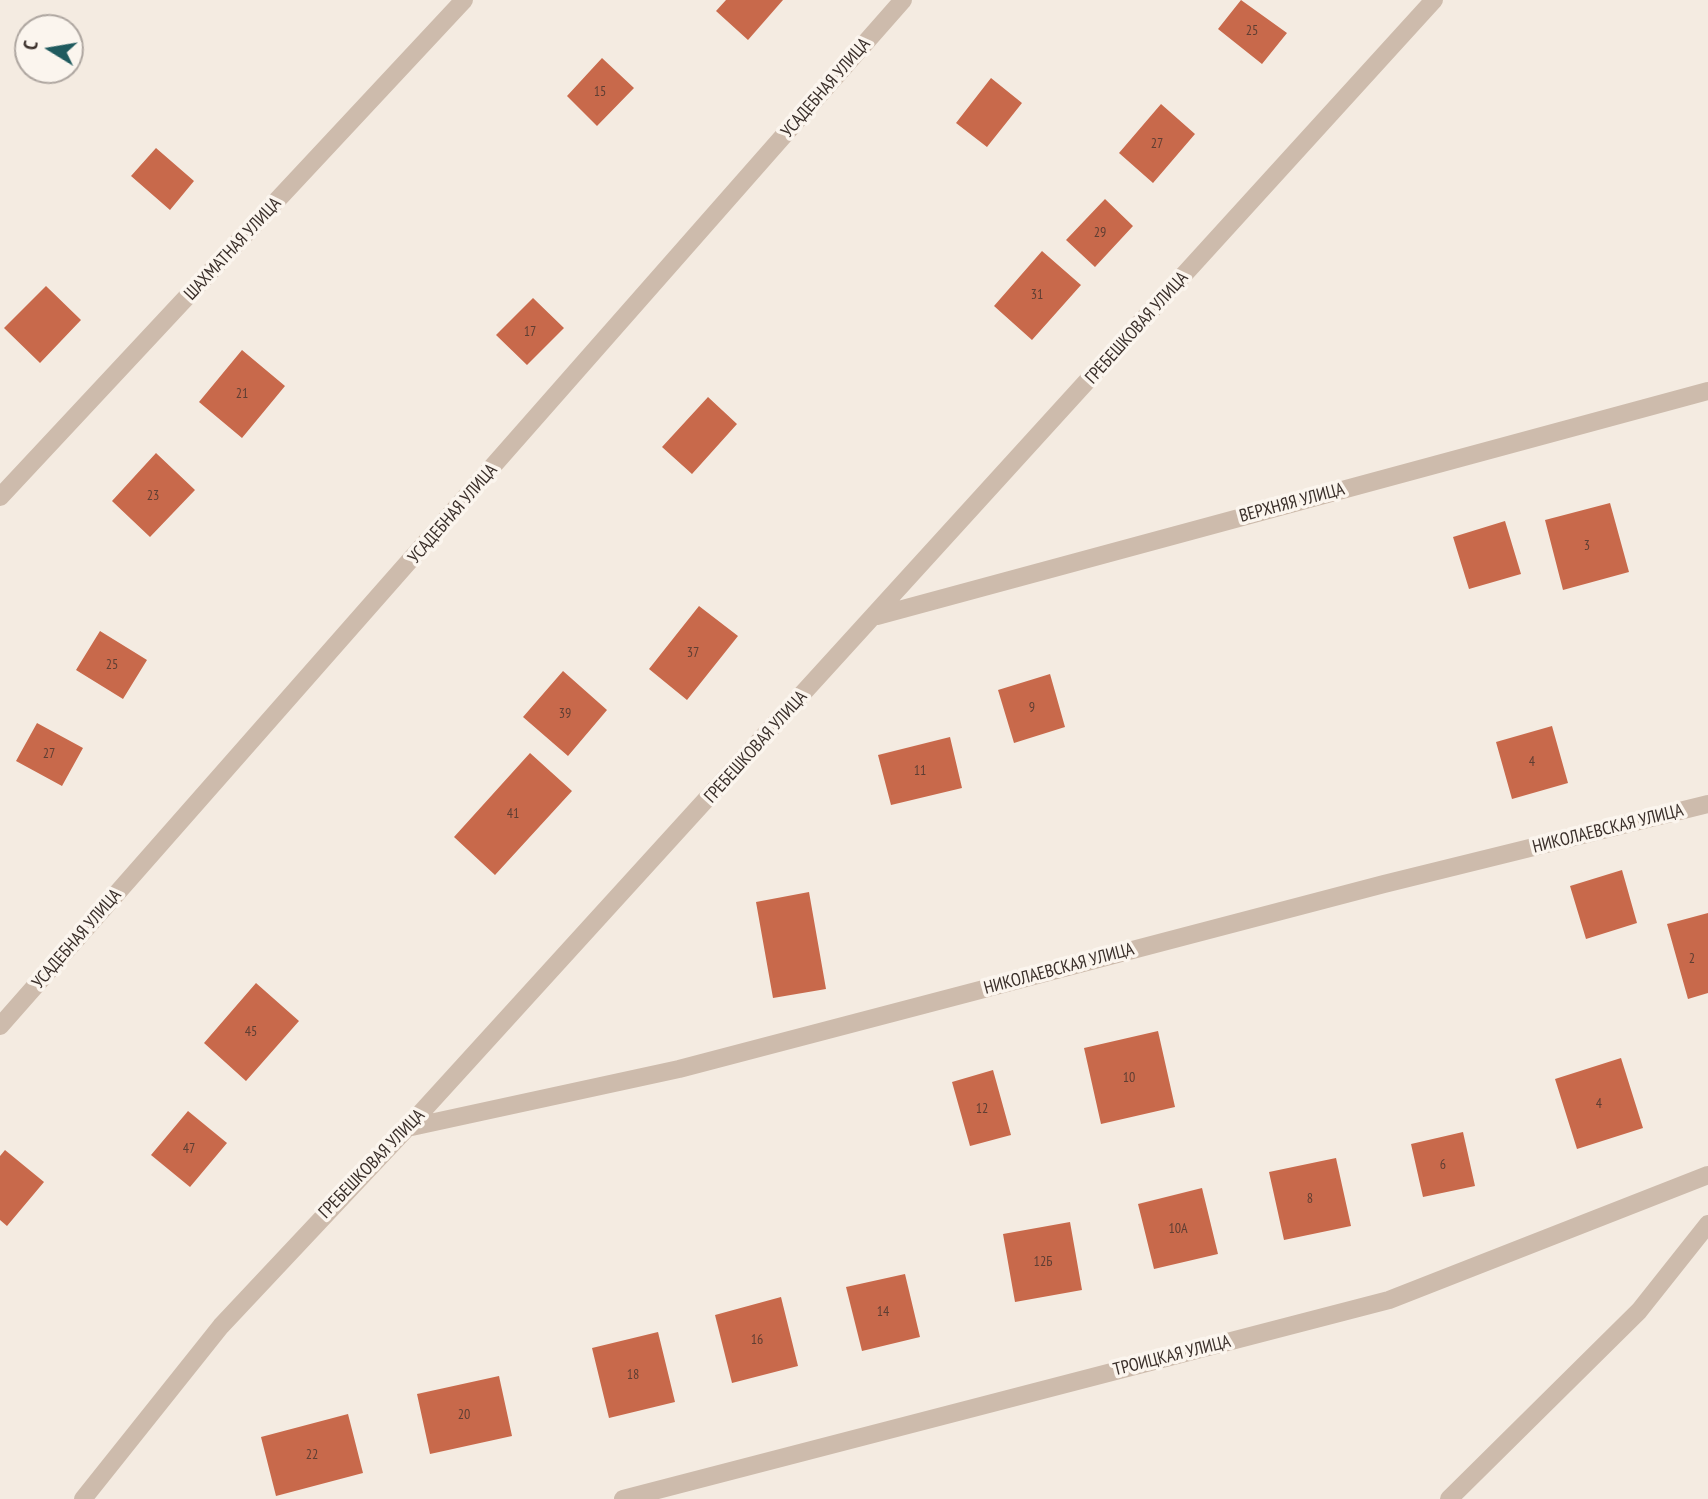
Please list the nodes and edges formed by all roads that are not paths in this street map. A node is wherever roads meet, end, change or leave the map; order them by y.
1 (464, 0) edge
2 (903, 0) edge
3 (1434, 0) edge
4 (1708, 391) edge
5 (0, 497) edge
6 (876, 616) junction
7 (1708, 804) edge
8 (0, 1026) edge
9 (407, 1128) junction
10 (1708, 1175) edge
11 (1708, 1224) edge
12 (83, 1499) edge
13 (623, 1499) edge
14 (1449, 1499) edge

1 - 5 street, ШАХМАТНАЯ УЛИЦА
2 - 8 street, УСАДЕБНАЯ УЛИЦА
3 - 6 street, ГРЕБЕШКОВАЯ УЛИЦА
4 - 6 street, ВЕРХНЯЯ УЛИЦА
6 - 9 street, ГРЕБЕШКОВАЯ УЛИЦА
7 - 9 street, НИКОЛАЕВСКАЯ УЛИЦА
9 - 12 street, ГРЕБЕШКОВАЯ УЛИЦА
10 - 13 street, ТРОИЦКАЯ УЛИЦА
11 - 14 street

